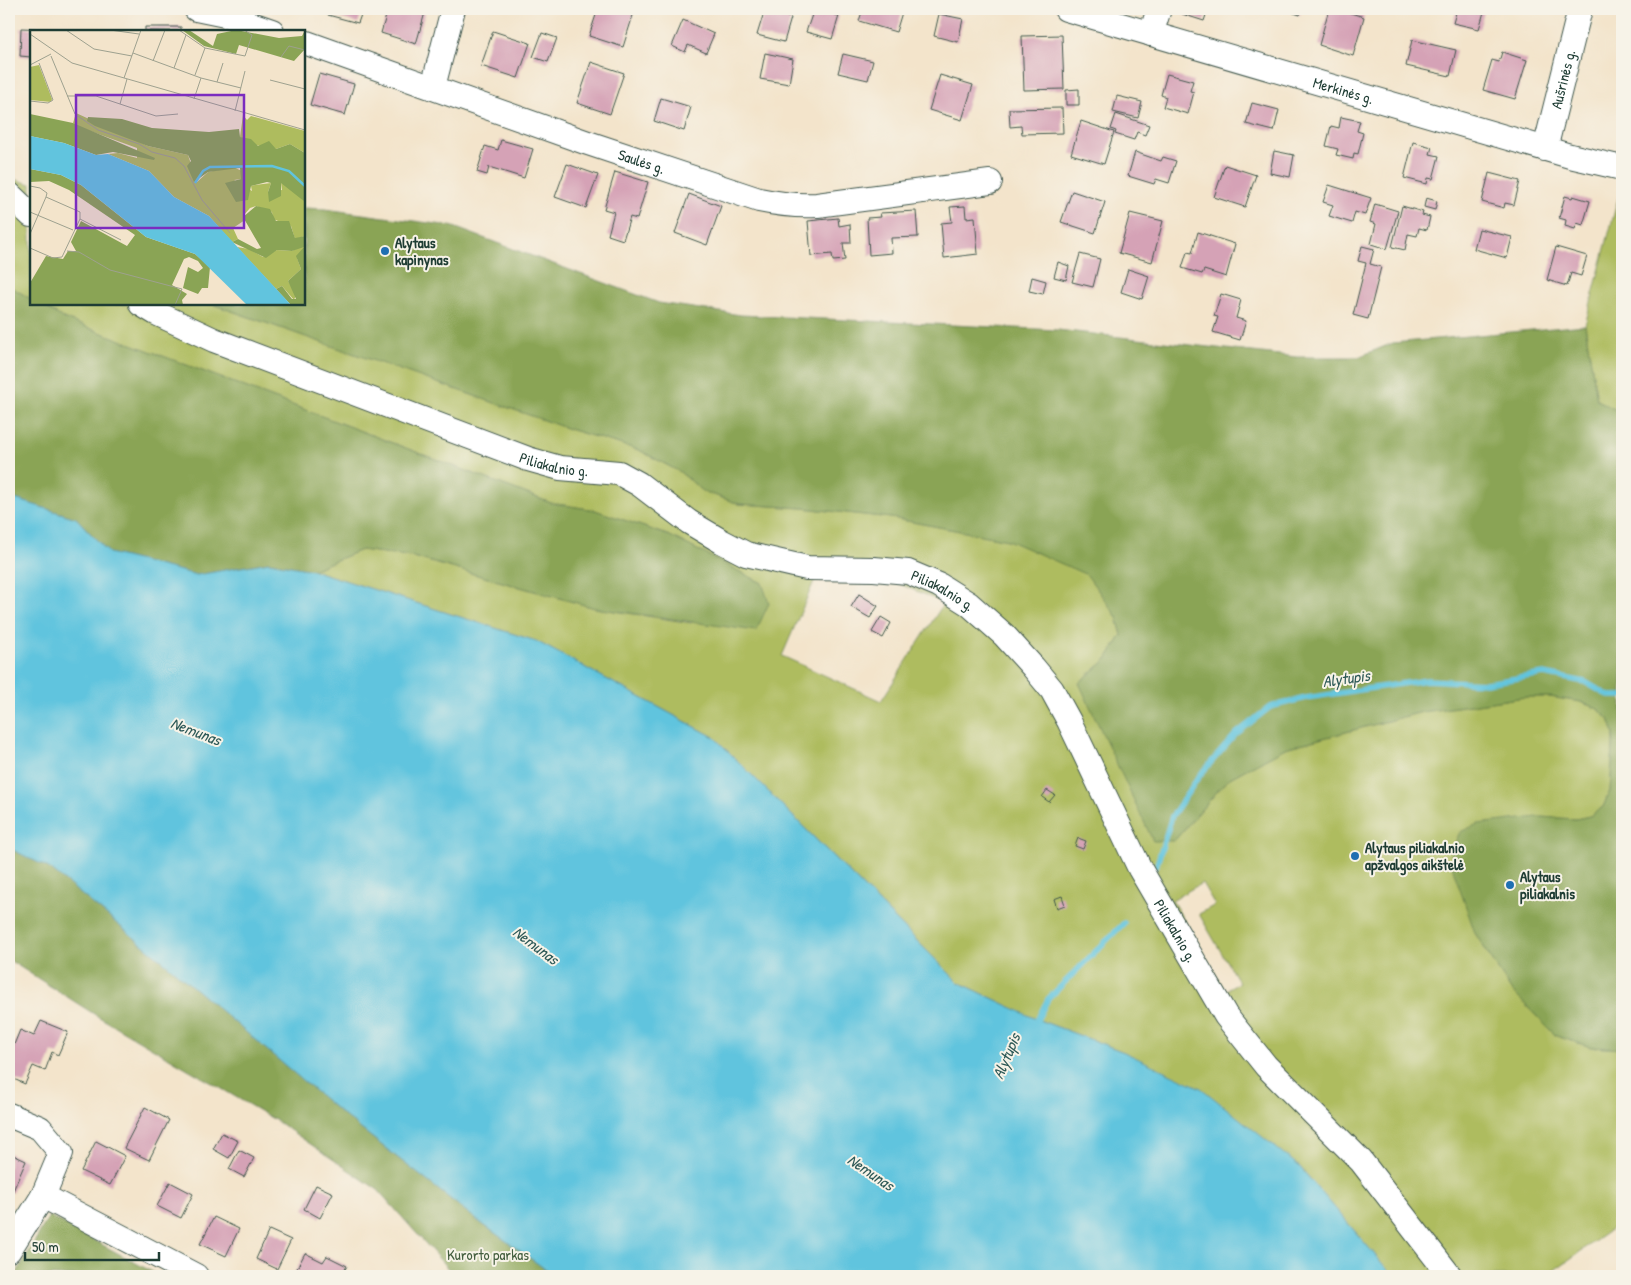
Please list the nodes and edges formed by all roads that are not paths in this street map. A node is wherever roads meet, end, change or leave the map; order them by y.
1 (196, 9) edge
2 (453, 9) edge
3 (1066, 9) edge
4 (1159, 9) edge
5 (1580, 9) edge
6 (269, 30) edge
7 (1151, 34) junction
8 (305, 42) edge
9 (433, 87) junction
10 (1545, 149) junction
11 (1622, 168) edge
12 (990, 182) dead end
13 (9, 194) edge
14 (30, 214) edge
15 (143, 305) edge
16 (9, 1115) edge
17 (43, 1196) junction
18 (9, 1250) edge
19 (196, 1276) edge
20 (1450, 1276) edge

1 - 6 street
2 - 9 street
3 - 7 street, Merkinės g.
4 - 7 street
5 - 10 street, Aušrinės g.
7 - 10 street, Merkinės g.
8 - 9 street, Saulės g.
9 - 12 street, Saulės g.
10 - 11 street, Merkinės g.
13 - 14 street
15 - 20 street, Piliakalnio g.
16 - 17 street
17 - 18 street
17 - 19 street

